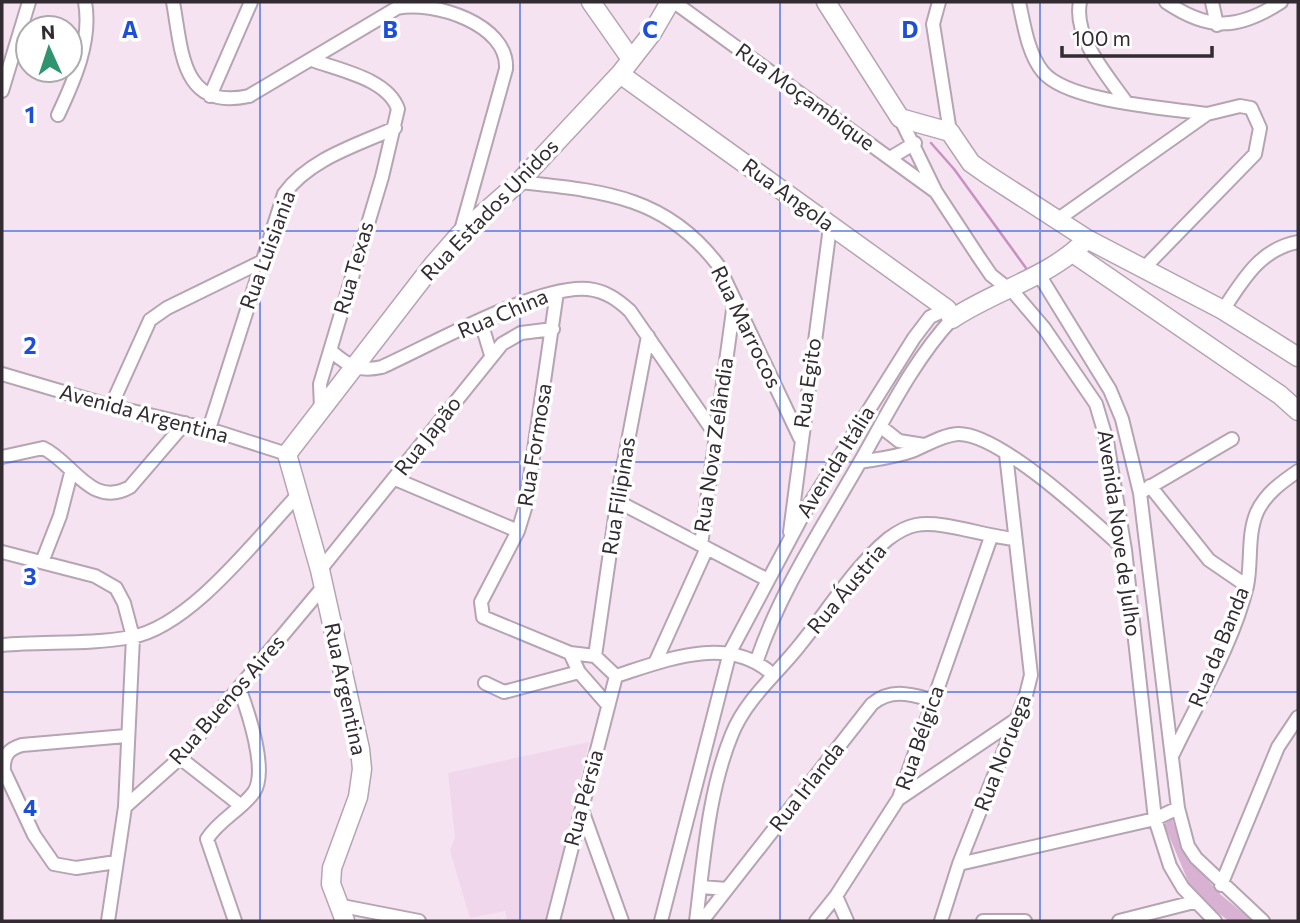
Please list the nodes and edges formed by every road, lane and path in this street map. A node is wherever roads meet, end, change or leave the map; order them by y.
1 (29, 2) edge
2 (85, 2) edge
3 (173, 2) edge
4 (251, 2) edge
5 (591, 2) edge
6 (672, 2) edge
7 (826, 2) edge
8 (939, 2) edge
9 (1019, 2) edge
10 (1080, 2) edge
11 (1166, 2) edge
12 (1212, 2) edge
13 (1281, 2) edge
14 (1217, 25) junction
15 (631, 59) junction
16 (312, 60) junction
17 (620, 74) junction
18 (2, 91) edge
19 (210, 96) junction
20 (1126, 102) junction
21 (1207, 114) junction
22 (58, 115) dead end
23 (900, 118) junction
24 (395, 128) junction
25 (950, 132) junction
26 (915, 143) junction
27 (890, 158) junction
28 (520, 182) junction
29 (936, 192) junction
30 (1057, 220) junction
31 (830, 227) junction
32 (460, 234) junction
33 (1087, 239) junction
34 (1298, 242) edge
35 (1073, 253) junction
36 (261, 262) junction
37 (1144, 267) junction
38 (1038, 273) junction
39 (1007, 289) junction
40 (557, 292) junction
41 (734, 303) junction
42 (1223, 310) junction
43 (949, 314) junction
44 (481, 322) junction
45 (553, 329) junction
46 (648, 336) junction
47 (331, 351) junction
48 (491, 355) junction
49 (1298, 357) edge
50 (352, 368) junction
51 (2, 374) edge
52 (111, 406) junction
53 (321, 409) junction
54 (1298, 411) edge
55 (185, 423) junction
56 (880, 426) junction
57 (209, 429) junction
58 (715, 435) junction
59 (800, 438) junction
60 (1232, 439) dead end
61 (925, 445) junction
62 (287, 454) junction
63 (1006, 454) junction
64 (2, 457) edge
65 (860, 462) junction
66 (1298, 471) edge
67 (71, 473) junction
68 (395, 478) junction
69 (1145, 490) junction
70 (297, 496) junction
71 (617, 501) junction
72 (518, 531) junction
73 (991, 537) junction
74 (1015, 539) junction
75 (788, 540) junction
76 (704, 546) junction
77 (1125, 550) junction
78 (2, 552) edge
79 (42, 562) junction
80 (322, 579) junction
81 (768, 580) junction
82 (1247, 586) junction
83 (2, 634) edge
84 (133, 637) junction
85 (16, 644) junction
86 (2, 645) edge
87 (730, 652) junction
88 (570, 653) junction
89 (595, 656) junction
90 (757, 660) junction
91 (656, 663) junction
92 (579, 672) junction
93 (772, 674) junction
94 (616, 676) junction
95 (485, 683) dead end
96 (240, 690) junction
97 (932, 700) junction
98 (607, 705) junction
99 (1298, 717) edge
100 (1014, 721) junction
101 (127, 736) junction
102 (1173, 755) junction
103 (180, 758) junction
104 (899, 798) junction
105 (240, 805) junction
106 (125, 807) junction
107 (1178, 808) junction
108 (582, 810) junction
109 (1155, 818) junction
110 (116, 862) junction
111 (959, 864) junction
112 (1221, 885) junction
113 (701, 887) junction
114 (727, 889) junction
115 (836, 896) junction
116 (1194, 902) junction
117 (341, 913) edge
118 (233, 916) edge
119 (108, 921) edge
120 (221, 921) edge
121 (419, 921) edge
122 (553, 921) edge
123 (622, 921) edge
124 (660, 921) edge
125 (699, 921) edge
126 (816, 921) edge
127 (847, 921) edge
128 (940, 921) edge
129 (983, 921) edge
130 (1025, 921) edge
131 (1119, 921) edge
132 (1215, 921) edge
133 (1263, 921) edge

1 - 18 street
2 - 22 street
3 - 19 street
4 - 19 street
5 - 15 main road
6 - 15 main road, Rua Estados Unidos
6 - 27 street, Rua Moçambique
7 - 23 main road, Avenida Nove de Julho
8 - 25 street
9 - 20 street
10 - 20 street
11 - 14 street
12 - 14 street
13 - 14 street
15 - 17 main road, Rua Estados Unidos
16 - 19 street
16 - 24 street
16 - 32 street
17 - 28 main road, Rua Estados Unidos
17 - 31 main road, Rua Angola
20 - 21 street
21 - 30 street
21 - 37 street
23 - 25 main road
23 - 26 street, Avenida Nove de Julho
24 - 36 street, Rua Luisiania
24 - 47 street, Rua Texas
25 - 30 main road
26 - 27 street
26 - 29 street, Avenida Nove de Julho
27 - 29 street, Rua Moçambique
28 - 32 main road, Rua Estados Unidos
28 - 41 street, Rua Marrocos
29 - 39 street, Avenida Nove de Julho
30 - 33 main road
31 - 43 main road, Rua Angola
31 - 59 street, Rua Egito
32 - 50 main road, Rua Estados Unidos
33 - 35 main road, Avenida Itália
33 - 37 main road
34 - 42 street
35 - 38 main road, Avenida Itália
35 - 54 main road
36 - 52 street
36 - 57 street, Rua Luisiania
37 - 42 main road
38 - 39 main road, Avenida Itália
38 - 69 street, Avenida Nove de Julho
39 - 43 main road, Avenida Itália
39 - 77 street, Avenida Nove de Julho
40 - 44 street, Rua China
40 - 45 street, Rua Formosa
40 - 46 street, Rua China
41 - 58 street, Rua Nova Zelândia
41 - 59 street, Rua Marrocos
42 - 49 main road
43 - 56 street, Avenida Itália
43 - 75 street, Avenida Itália
44 - 48 street
44 - 50 street, Rua China
45 - 48 street, Rua Japão
45 - 72 street, Rua Formosa
46 - 58 street, Rua China
46 - 71 street, Rua Filipinas
47 - 50 street
47 - 53 street, Rua Texas
48 - 68 street, Rua Japão
50 - 53 main road, Rua Estados Unidos
51 - 52 street, Avenida Argentina
52 - 55 street, Avenida Argentina
53 - 62 main road, Rua Estados Unidos
55 - 57 street, Avenida Argentina
55 - 67 street
56 - 61 street
56 - 65 street, Avenida Itália
57 - 62 street, Avenida Argentina
58 - 76 street, Rua Nova Zelândia
59 - 75 street, Rua Egito
60 - 69 street
61 - 63 street
61 - 65 street
62 - 70 main road, Rua Argentina
63 - 74 street, Rua Noruega
63 - 77 street
64 - 67 street
65 - 90 street, Avenida Itália
66 - 82 street, Rua da Banda
67 - 79 street
68 - 72 street
68 - 80 street, Rua Japão
69 - 82 street
69 - 102 street, Avenida Nove de Julho
70 - 80 main road, Rua Argentina
70 - 84 street
71 - 76 street
71 - 89 street, Rua Filipinas
72 - 88 street, Rua Formosa
73 - 74 street, Rua Áustria
73 - 93 street, Rua Áustria
73 - 97 street, Rua Bélgica
74 - 100 street, Rua Noruega
75 - 81 street, Avenida Itália
76 - 81 street
76 - 91 street, Rua Nova Zelândia
77 - 109 street, Avenida Nove de Julho
78 - 79 street
79 - 84 street
80 - 96 street, Rua Buenos Aires
80 - 117 main road, Rua Argentina
81 - 87 street, Avenida Itália
82 - 102 street, Rua da Banda
83 - 85 street
84 - 85 street
84 - 101 street
85 - 86 street
87 - 90 street
87 - 91 street
87 - 124 street, Avenida Itália
88 - 89 street, Rua Formosa
88 - 92 street
89 - 94 street
90 - 93 street
91 - 94 street
92 - 95 street
92 - 98 street
93 - 113 street
94 - 98 street, Rua Pérsia
96 - 103 street, Rua Buenos Aires
96 - 105 street
97 - 104 street, Rua Bélgica
97 - 114 street, Rua Irlanda
98 - 108 street, Rua Pérsia
99 - 112 street
100 - 104 street
100 - 111 street, Rua Noruega
101 - 106 street
101 - 110 street
102 - 107 street, Avenida Nove de Julho
103 - 105 street
103 - 106 street, Rua Buenos Aires
104 - 115 street, Rua Bélgica
105 - 118 street
106 - 110 street
107 - 109 street
107 - 112 street, Avenida Nove de Julho
108 - 122 street, Rua Pérsia
108 - 123 street
109 - 111 street
109 - 116 street, Avenida Nove de Julho
110 - 119 street
111 - 128 street, Rua Noruega
112 - 133 street, Avenida Nove de Julho
113 - 114 street
113 - 125 street
114 - 125 street, Rua Irlanda
115 - 126 street, Rua Bélgica
115 - 127 street
116 - 131 street
116 - 132 street, Avenida Nove de Julho
117 - 121 street
118 - 120 street
129 - 130 street

